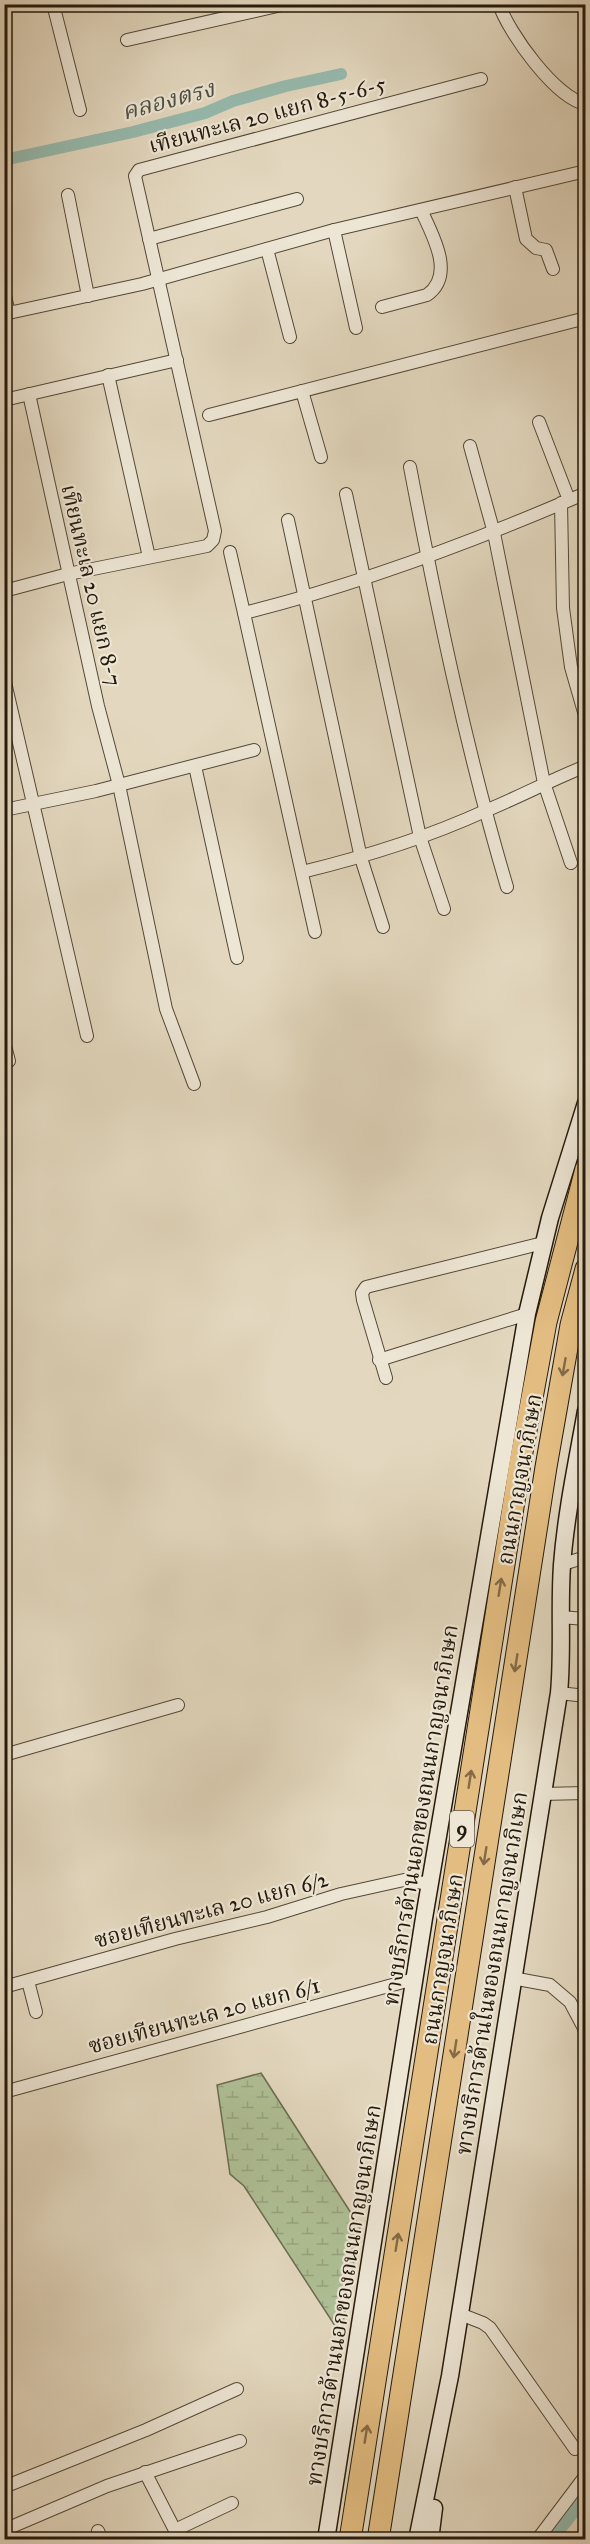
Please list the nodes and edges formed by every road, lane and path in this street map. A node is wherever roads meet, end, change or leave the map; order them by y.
1 (53, 4) edge
2 (286, 4) edge
3 (499, 4) edge
4 (127, 40) dead end
5 (481, 80) dead end
6 (585, 104) edge
7 (80, 110) dead end
8 (585, 171) edge
9 (515, 187) junction
10 (68, 195) dead end
11 (297, 199) dead end
12 (421, 210) junction
13 (334, 230) junction
14 (149, 239) junction
15 (267, 249) junction
16 (553, 269) dead end
17 (159, 279) junction
18 (4, 292) edge
19 (88, 296) junction
20 (382, 307) dead end
21 (7, 314) edge
22 (585, 318) edge
23 (357, 328) dead end
24 (290, 337) dead end
25 (177, 360) junction
26 (108, 375) junction
27 (302, 391) junction
28 (28, 394) junction
29 (4, 400) edge
30 (210, 415) dead end
31 (539, 422) dead end
32 (470, 446) dead end
33 (321, 458) dead end
34 (410, 467) dead end
35 (585, 493) edge
36 (346, 494) dead end
37 (565, 502) junction
38 (288, 520) dead end
39 (494, 533) junction
40 (230, 552) dead end
41 (427, 556) junction
42 (149, 557) junction
43 (68, 574) junction
44 (366, 578) junction
45 (4, 591) edge
46 (306, 598) junction
47 (244, 613) junction
48 (4, 678) edge
49 (585, 719) edge
50 (254, 750) dead end
51 (195, 766) junction
52 (585, 766) edge
53 (544, 783) junction
54 (118, 785) junction
55 (33, 804) junction
56 (4, 810) edge
57 (484, 812) junction
58 (420, 837) junction
59 (361, 858) junction
60 (571, 863) dead end
61 (302, 872) junction
62 (507, 886) dead end
63 (444, 909) dead end
64 (383, 927) dead end
65 (315, 932) dead end
66 (237, 958) dead end
67 (87, 1036) dead end
68 (4, 1042) edge
69 (9, 1061) dead end
70 (194, 1084) dead end
71 (585, 1103) edge
72 (585, 1169) edge
73 (543, 1244) junction
74 (585, 1269) edge
75 (527, 1314) junction
76 (379, 1360) junction
77 (386, 1378) dead end
78 (585, 1411) edge
79 (585, 1557) edge
80 (562, 1564) junction
81 (560, 1617) junction
82 (585, 1620) edge
83 (559, 1693) junction
84 (585, 1696) edge
85 (178, 1705) dead end
86 (4, 1755) edge
87 (585, 1792) edge
88 (541, 1794) junction
89 (430, 1884) junction
90 (513, 1978) junction
91 (414, 1979) junction
92 (28, 1981) junction
93 (4, 1987) edge
94 (36, 2012) dead end
95 (585, 2032) edge
96 (4, 2092) edge
97 (460, 2314) junction
98 (450, 2376) junction
99 (237, 2389) dead end
100 (240, 2441) dead end
101 (574, 2449) dead end
102 (145, 2472) junction
103 (585, 2475) edge
104 (4, 2487) edge
105 (232, 2503) dead end
106 (4, 2530) edge
107 (178, 2535) edge
108 (326, 2540) edge
109 (350, 2540) edge
110 (378, 2540) edge
111 (408, 2540) edge
112 (417, 2540) edge
113 (430, 2540) edge
114 (537, 2540) edge

1 - 7 street
2 - 4 street
3 - 6 street
5 - 14 street, เทียนทะเล 20 แยก 8-5-6-5
8 - 9 street
9 - 12 street
9 - 16 street
10 - 19 street
11 - 14 street
12 - 13 street
12 - 20 street
13 - 15 street
13 - 23 street
14 - 17 street, เทียนทะเล 20 แยก 8-5-6-5
15 - 17 street
15 - 24 street
17 - 19 street
17 - 25 street, เทียนทะเล 20 แยก 8-5-6-5
18 - 21 street
19 - 21 street
22 - 27 street
25 - 26 street
25 - 42 street, เทียนทะเล 20 แยก 8-5-6-5
26 - 28 street
26 - 42 street
27 - 30 street
27 - 33 street
28 - 29 street
28 - 43 street, เทียนทะเล 20 แยก 8-7
31 - 37 street
32 - 39 street
34 - 41 street
35 - 37 street
36 - 44 street
37 - 39 street
37 - 49 street
38 - 46 street
39 - 41 street
39 - 53 street
40 - 47 street
41 - 44 street
41 - 57 street
42 - 43 street
43 - 45 street
43 - 54 street, เทียนทะเล 20 แยก 8-7
44 - 46 street
44 - 58 street
46 - 47 street
46 - 59 street
47 - 61 street
48 - 55 street
50 - 51 street
51 - 54 street
51 - 66 street
52 - 53 street
53 - 57 street
53 - 60 street
54 - 55 street
54 - 70 street, เทียนทะเล 20 แยก 8-7
55 - 56 street
55 - 67 street
57 - 58 street
57 - 62 street
58 - 59 street
58 - 63 street
59 - 61 street
59 - 64 street
61 - 65 street
68 - 69 street
71 - 73 main road, ทางบริการด้านนอกของถนนกาญจนาภิเษก
109 -> 72 highway, ถนนกาญจนาภิเษก / 9
73 - 75 main road, ทางบริการด้านนอกของถนนกาญจนาภิเษก
73 - 76 street
74 -> 110 highway, ถนนกาญจนาภิเษก / 9
75 - 76 street
75 - 89 main road, ทางบริการด้านนอกของถนนกาญจนาภิเษก
76 - 77 street
78 - 80 main road, ทางบริการด้านในของถนนกาญจนาภิเษก
79 - 80 street
80 - 81 main road, ทางบริการด้านในของถนนกาญจนาภิเษก
81 - 82 street
81 - 83 main road, ทางบริการด้านในของถนนกาญจนาภิเษก
83 - 84 street
83 - 88 main road, ทางบริการด้านในของถนนกาญจนาภิเษก
85 - 86 street
87 - 88 street
88 - 90 main road, ทางบริการด้านในของถนนกาญจนาภิเษก
89 - 91 main road, ทางบริการด้านนอกของถนนกาญจนาภิเษก
89 - 92 street, ซอยเทียนทะเล 20 แยก 6/2
90 - 95 street
90 - 97 main road, ทางบริการด้านในของถนนกาญจนาภิเษก
91 - 96 street, ซอยเทียนทะเล 20 แยก 6/1
91 - 108 main road, ทางบริการด้านนอกของถนนกาญจนาภิเษก
92 - 93 street, ซอยเทียนทะเล 20 แยก 6/2
92 - 94 street
97 - 98 main road, ทางบริการด้านในของถนนกาญจนาภิเษก
97 - 101 street
98 - 111 main road
98 - 112 main road, ทางบริการด้านในของถนนกาญจนาภิเษก
98 - 113 main road
99 - 104 street
100 - 102 street
102 - 106 street
102 - 107 street
103 - 114 street
105 - 107 street

